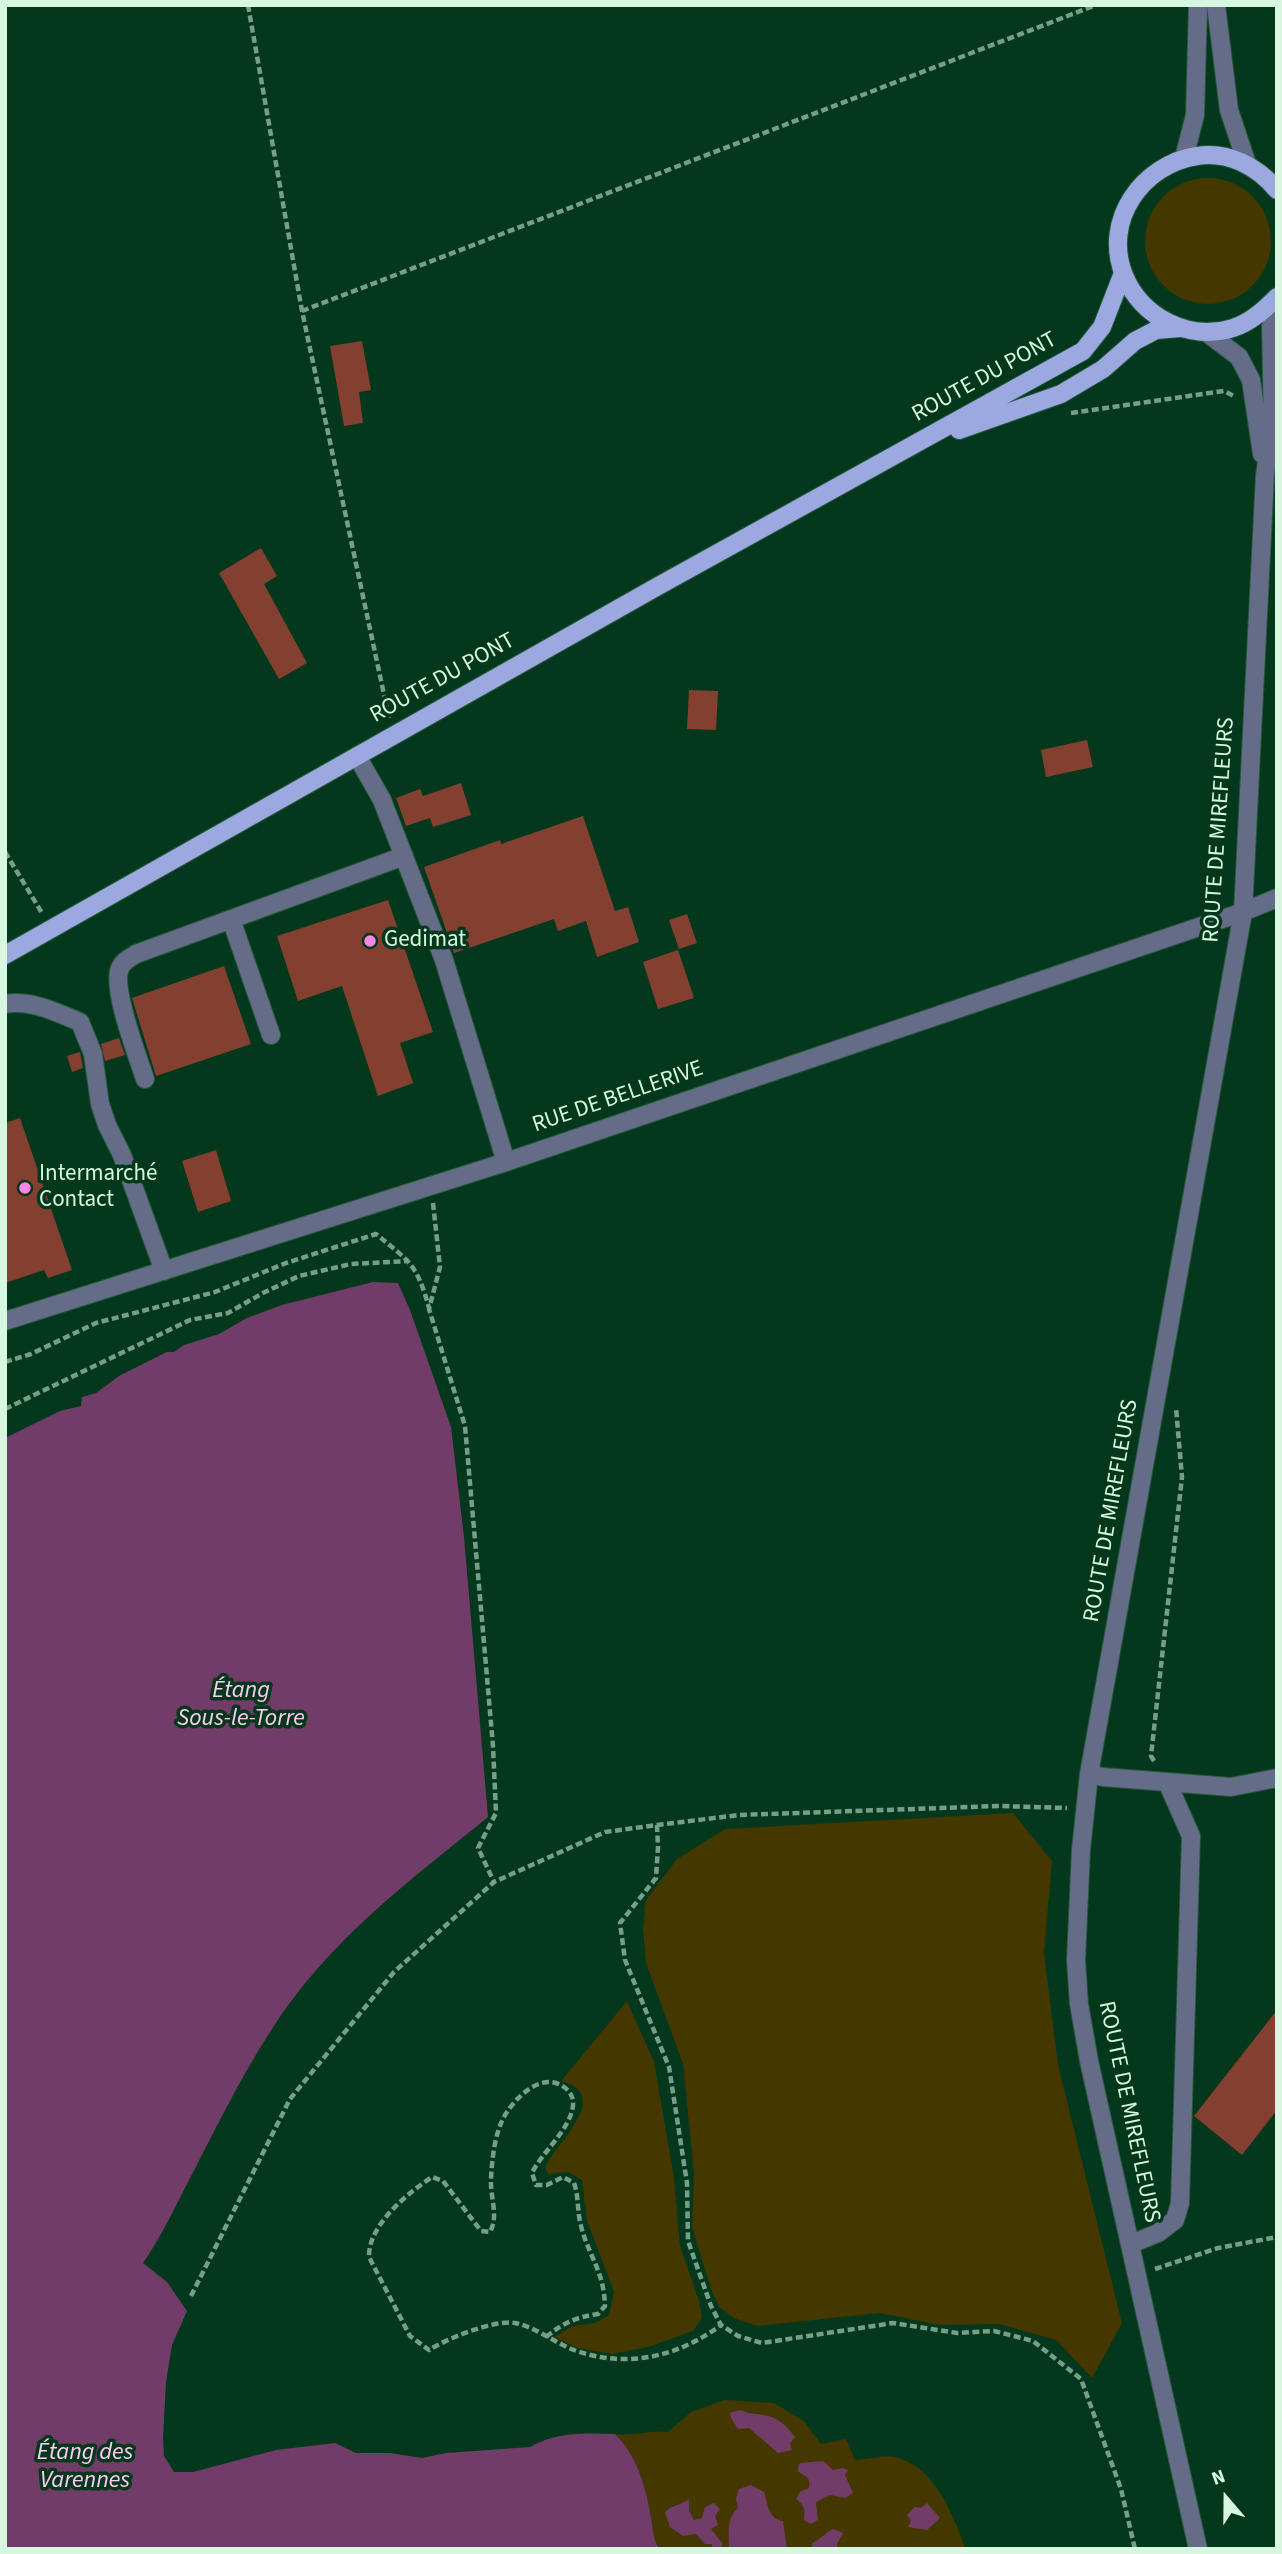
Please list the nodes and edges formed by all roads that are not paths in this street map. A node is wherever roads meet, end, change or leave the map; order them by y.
1 (1198, 5) edge
2 (1216, 5) edge
3 (1184, 158) junction
4 (1247, 164) junction
5 (1277, 190) edge
6 (1123, 273) junction
7 (1277, 298) edge
8 (1180, 328) junction
9 (1206, 332) junction
10 (906, 449) junction
11 (1265, 475) junction
12 (357, 756) junction
13 (404, 856) junction
14 (1277, 898) edge
15 (1243, 912) junction
16 (231, 919) junction
17 (5, 955) edge
18 (5, 1004) edge
19 (271, 1035) dead end
20 (145, 1079) dead end
21 (506, 1162) junction
22 (164, 1271) junction
23 (5, 1321) edge
24 (1089, 1774) junction
25 (1277, 1778) edge
26 (1167, 1782) junction
27 (1131, 2244) junction
28 (1198, 2549) edge

1 - 3 street
2 - 4 street
3 - 4 main road
3 - 6 main road
4 - 5 main road
6 - 8 main road
6 - 10 main road, ROUTE DU PONT
7 - 9 main road
7 - 11 street, ROUTE DE MIREFLEURS
8 - 9 main road
8 - 10 main road, ROUTE DU PONT
9 - 11 street, ROUTE DE MIREFLEURS
10 - 12 main road, ROUTE DU PONT
11 - 15 street, ROUTE DE MIREFLEURS
12 - 13 street
12 - 17 main road, ROUTE DU PONT
13 - 16 street
13 - 21 street
14 - 15 street, RUE DE BELLERIVE
15 - 21 street, RUE DE BELLERIVE
15 - 24 street, ROUTE DE MIREFLEURS
16 - 19 street
16 - 20 street
18 - 22 street
21 - 22 street, RUE DE BELLERIVE
22 - 23 street, RUE DE BELLERIVE
24 - 26 street
24 - 27 street, ROUTE DE MIREFLEURS
25 - 26 street
26 - 27 street
27 - 28 street, ROUTE DE MIREFLEURS

